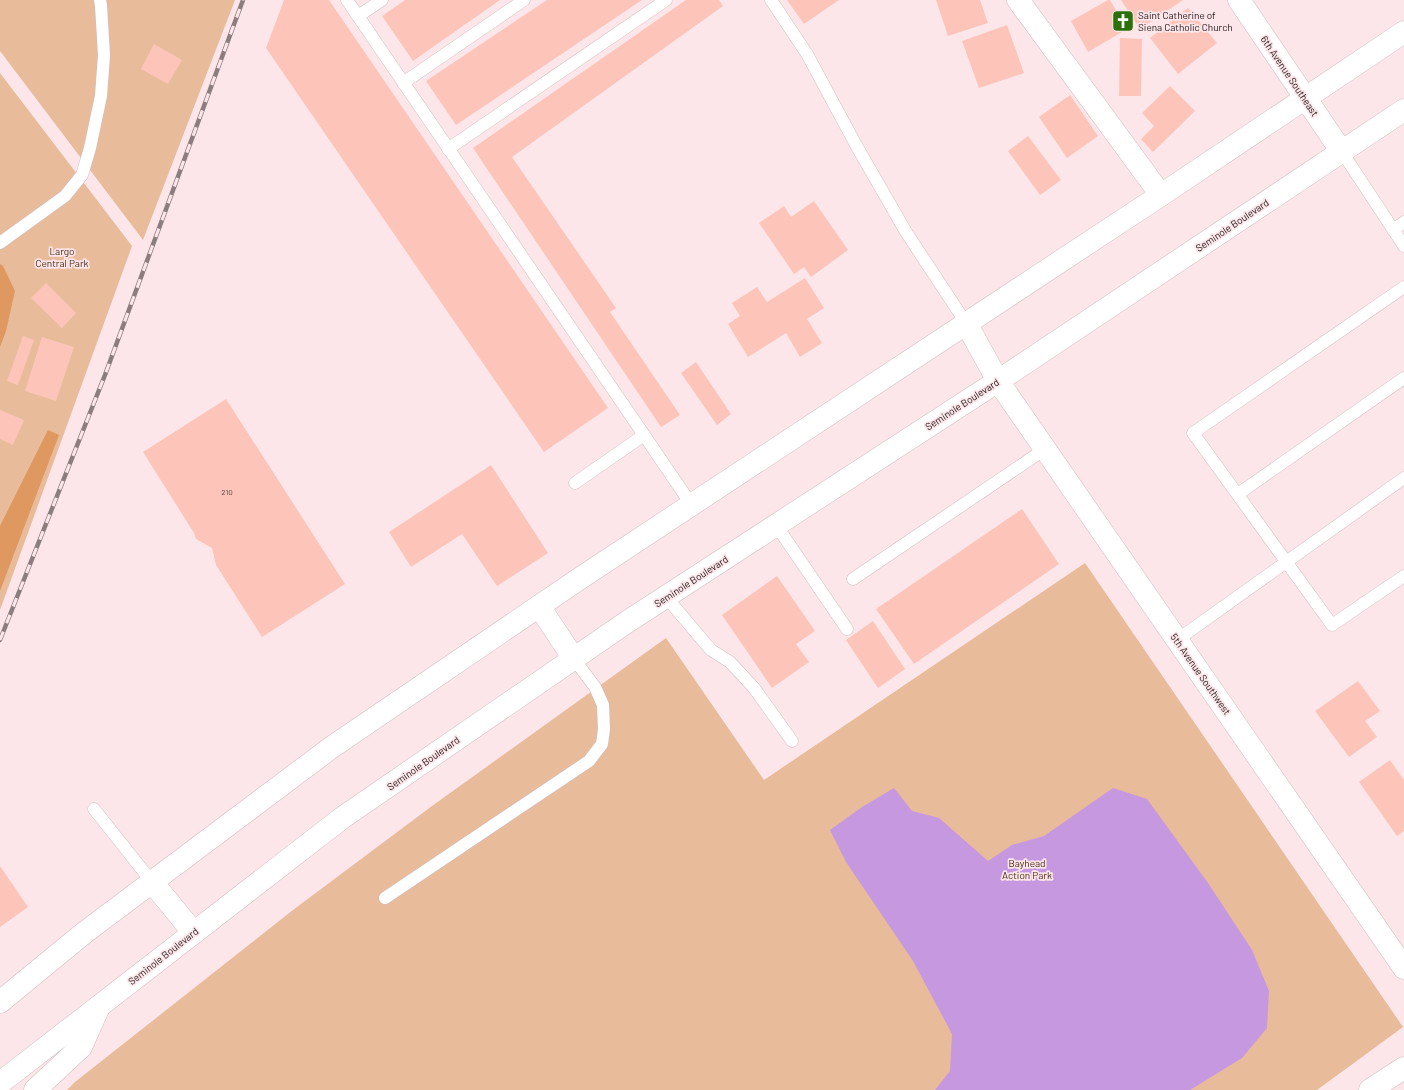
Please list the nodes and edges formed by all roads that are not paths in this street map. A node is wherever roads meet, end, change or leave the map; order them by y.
1 (100, 0) edge
2 (347, 0) edge
3 (382, 0) edge
4 (524, 0) edge
5 (666, 0) edge
6 (770, 0) edge
7 (1018, 0) edge
8 (1239, 0) edge
9 (358, 16) junction
10 (1404, 32) edge
11 (403, 83) junction
12 (1306, 99) junction
13 (1404, 110) edge
14 (448, 149) junction
15 (1342, 152) junction
16 (1161, 195) junction
17 (1404, 222) edge
18 (1393, 230) junction
19 (0, 243) edge
20 (1404, 246) edge
21 (1404, 287) edge
22 (966, 324) junction
23 (1404, 378) edge
24 (998, 381) junction
25 (644, 435) junction
26 (1045, 449) junction
27 (1404, 478) edge
28 (575, 483) dead end
29 (1238, 494) junction
30 (691, 504) junction
31 (776, 525) junction
32 (1287, 562) junction
33 (1404, 576) edge
34 (853, 580) dead end
35 (666, 597) junction
36 (539, 606) junction
37 (847, 629) dead end
38 (1177, 640) junction
39 (574, 659) junction
40 (792, 741) dead end
41 (94, 809) dead end
42 (152, 882) junction
43 (385, 898) dead end
44 (193, 932) junction
45 (1404, 968) edge
46 (0, 1002) edge
47 (101, 1004) junction
48 (1404, 1068) edge
49 (0, 1083) edge
50 (35, 1090) edge
51 (1370, 1090) edge

1 - 19 lane
2 - 9 lane
3 - 9 lane
4 - 11 lane
5 - 14 lane
6 - 22 lane
7 - 16 main road
8 - 12 main road, 6th Avenue Southeast
9 - 11 lane
10 - 12 main road
11 - 14 lane
12 - 15 main road, 6th Avenue Southeast
12 - 16 main road
13 - 15 main road, Seminole Boulevard
14 - 25 lane
15 - 18 lane
15 - 24 main road, Seminole Boulevard
16 - 22 main road
17 - 18 lane
18 - 20 lane
21 - 29 lane
22 - 24 main road, 5th Avenue Southwest
22 - 30 main road
23 - 29 lane
24 - 26 main road, 5th Avenue Southwest
24 - 31 main road, Seminole Boulevard
25 - 28 lane
25 - 30 lane
26 - 34 lane
26 - 38 main road, 5th Avenue Southwest
27 - 32 lane
29 - 32 lane
30 - 36 main road
31 - 35 main road, Seminole Boulevard
31 - 37 lane
32 - 33 lane
32 - 38 lane
35 - 39 main road, Seminole Boulevard
35 - 40 lane
36 - 39 main road
36 - 42 main road
38 - 45 main road, 5th Avenue Southwest
39 - 43 lane
39 - 44 main road, Seminole Boulevard
41 - 42 lane
42 - 44 main road
42 - 46 main road
44 - 47 main road, Seminole Boulevard
47 - 49 main road, Seminole Boulevard
47 - 50 main road
48 - 51 main road

